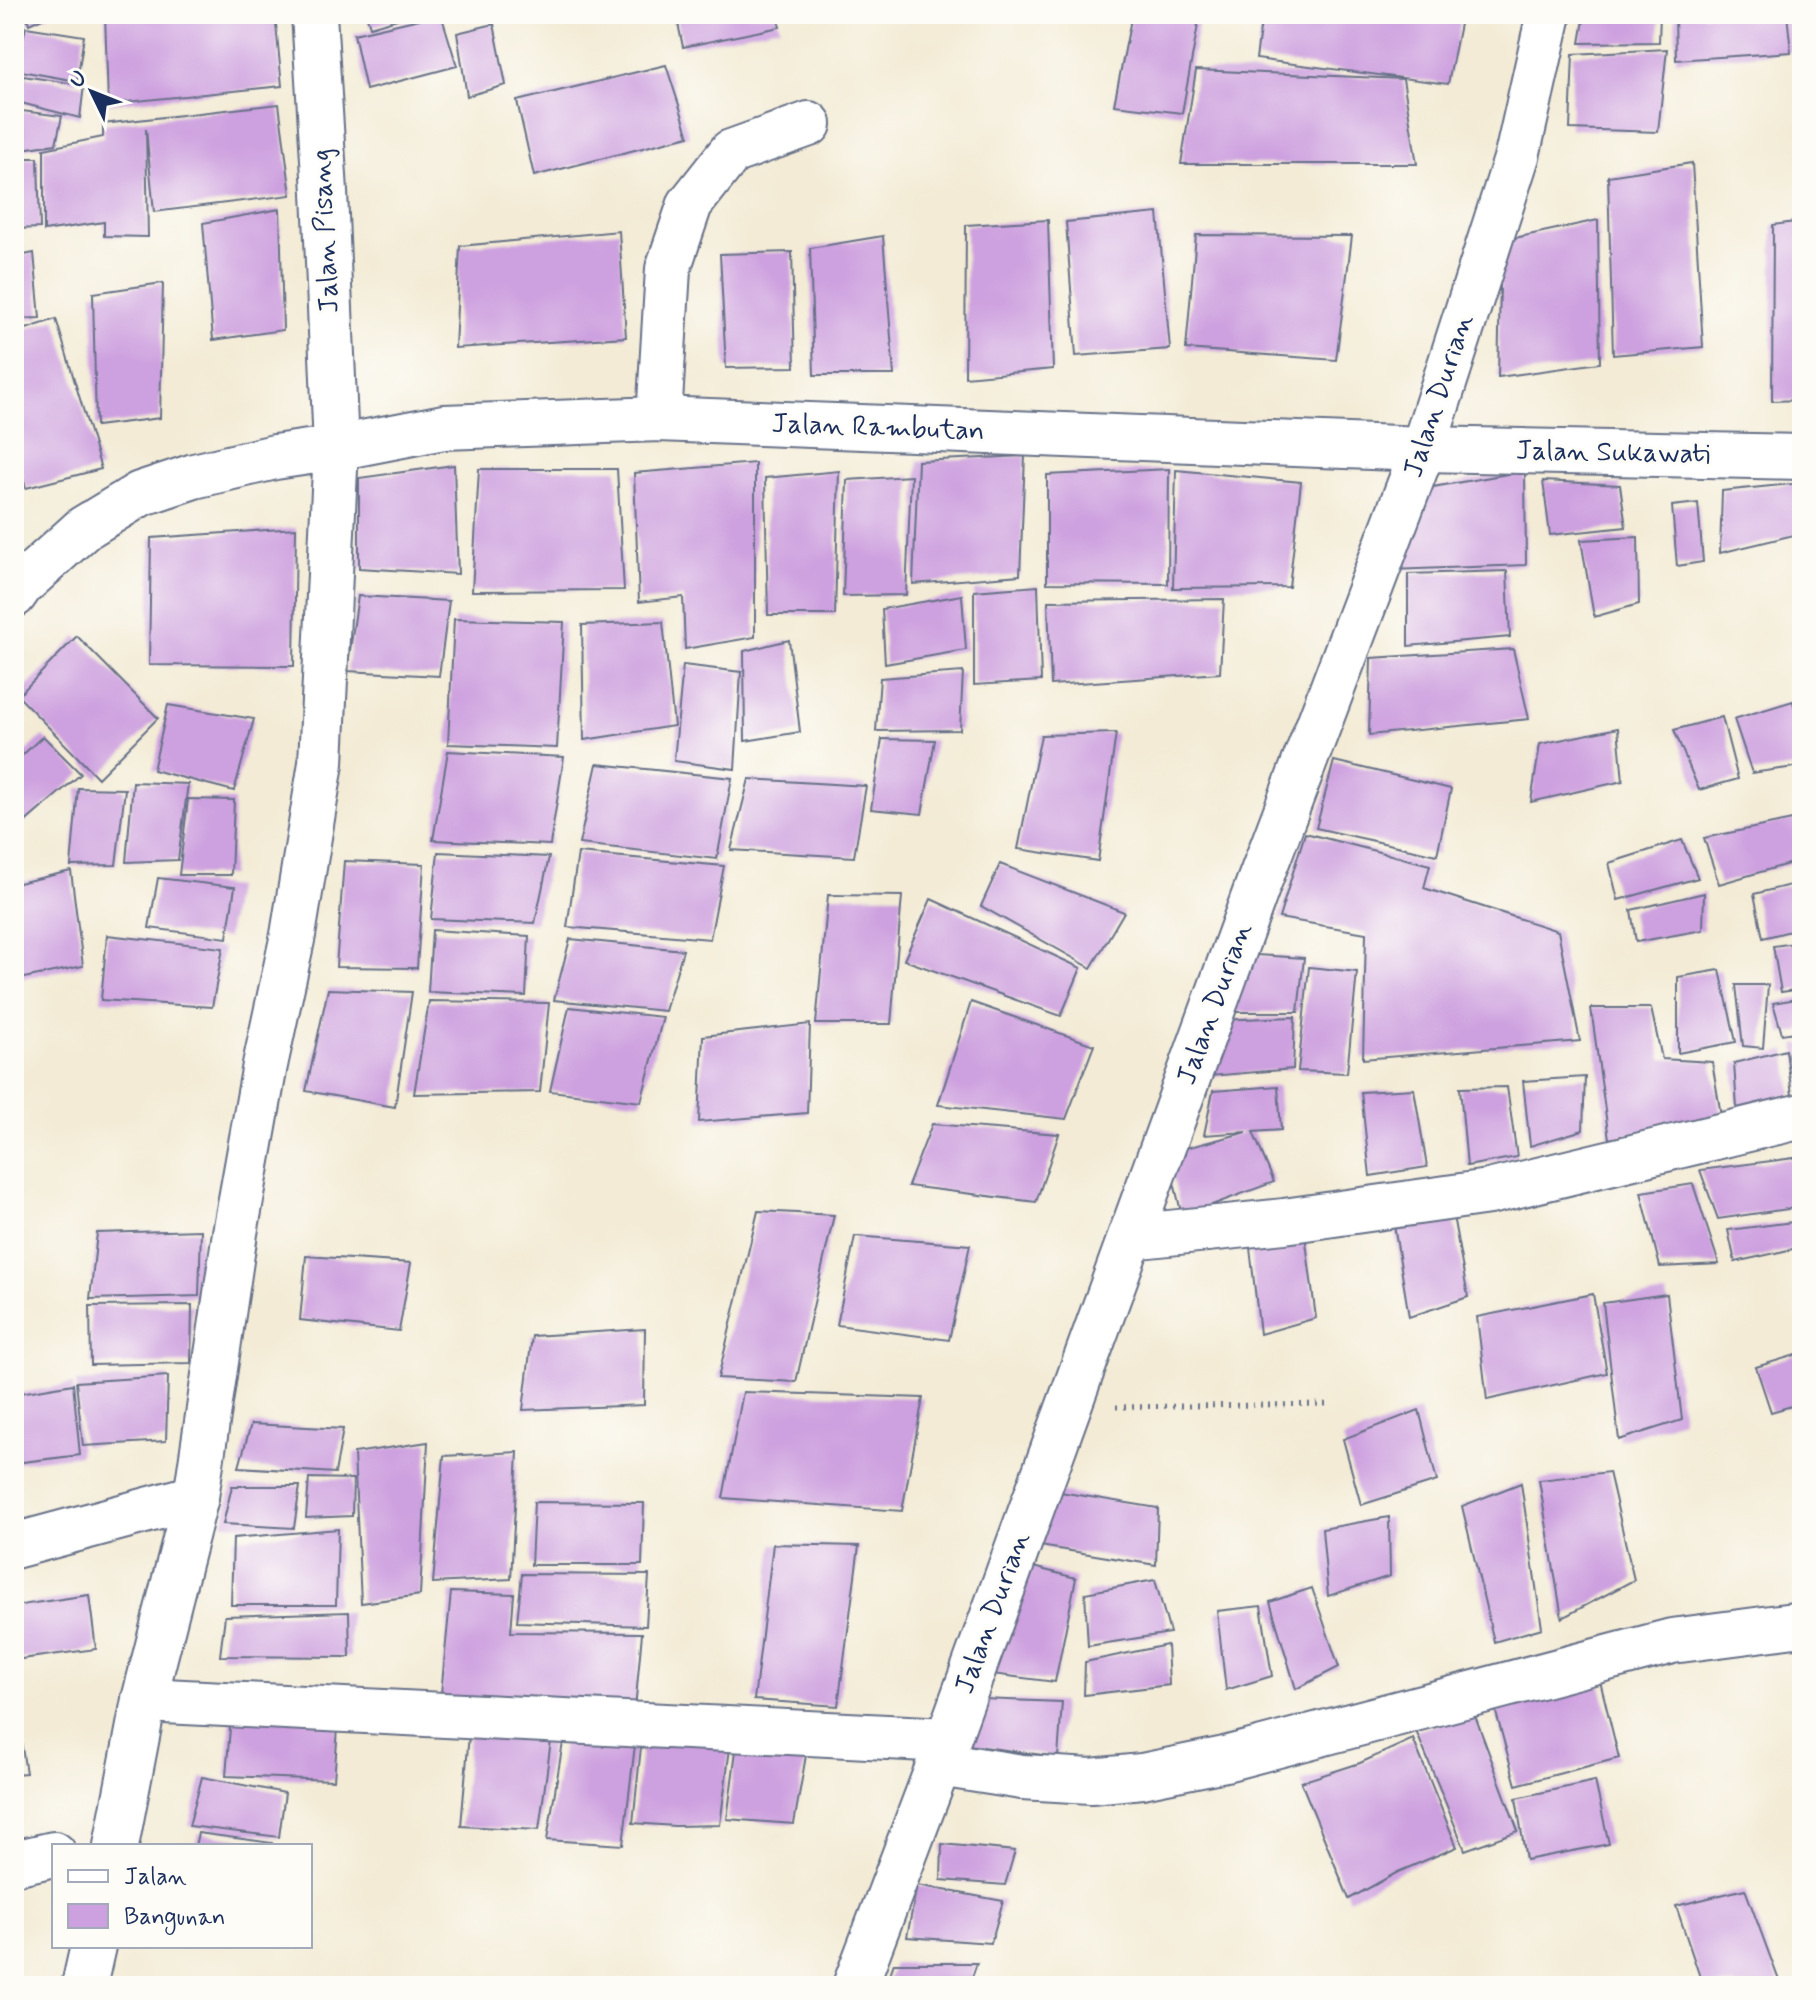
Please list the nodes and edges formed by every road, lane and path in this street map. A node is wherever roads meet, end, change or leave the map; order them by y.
1 (314, 14) edge
2 (1549, 14) edge
3 (809, 124) dead end
4 (659, 419) junction
5 (336, 448) junction
6 (1423, 449) junction
7 (1802, 457) edge
8 (14, 595) edge
9 (1802, 1116) edge
10 (1130, 1237) junction
11 (1331, 1404) dead end
12 (1067, 1408) junction
13 (196, 1497) junction
14 (14, 1546) edge
15 (1802, 1624) edge
16 (144, 1700) junction
17 (943, 1752) junction
18 (115, 1844) edge
19 (52, 1854) edge
20 (14, 1863) edge
21 (93, 1948) edge
22 (84, 1986) edge
23 (855, 1986) edge

1 - 5 street, Jalan Pisang
2 - 6 street, Jalan Durian
3 - 4 street
4 - 5 street, Jalan Rambutan
4 - 6 street, Jalan Rambutan
5 - 8 street, Jalan Rambutan
5 - 13 street, Jalan Pisang
6 - 7 street, Jalan Sukawati
6 - 10 street, Jalan Durian
9 - 10 street
10 - 12 street, Jalan Durian
11 - 12 path
12 - 17 street, Jalan Durian
13 - 14 street
13 - 16 street, Jalan Pisang
15 - 17 street
16 - 17 street
16 - 18 street, Jalan Pisang
17 - 23 street, Jalan Durian
19 - 20 street
21 - 22 street

